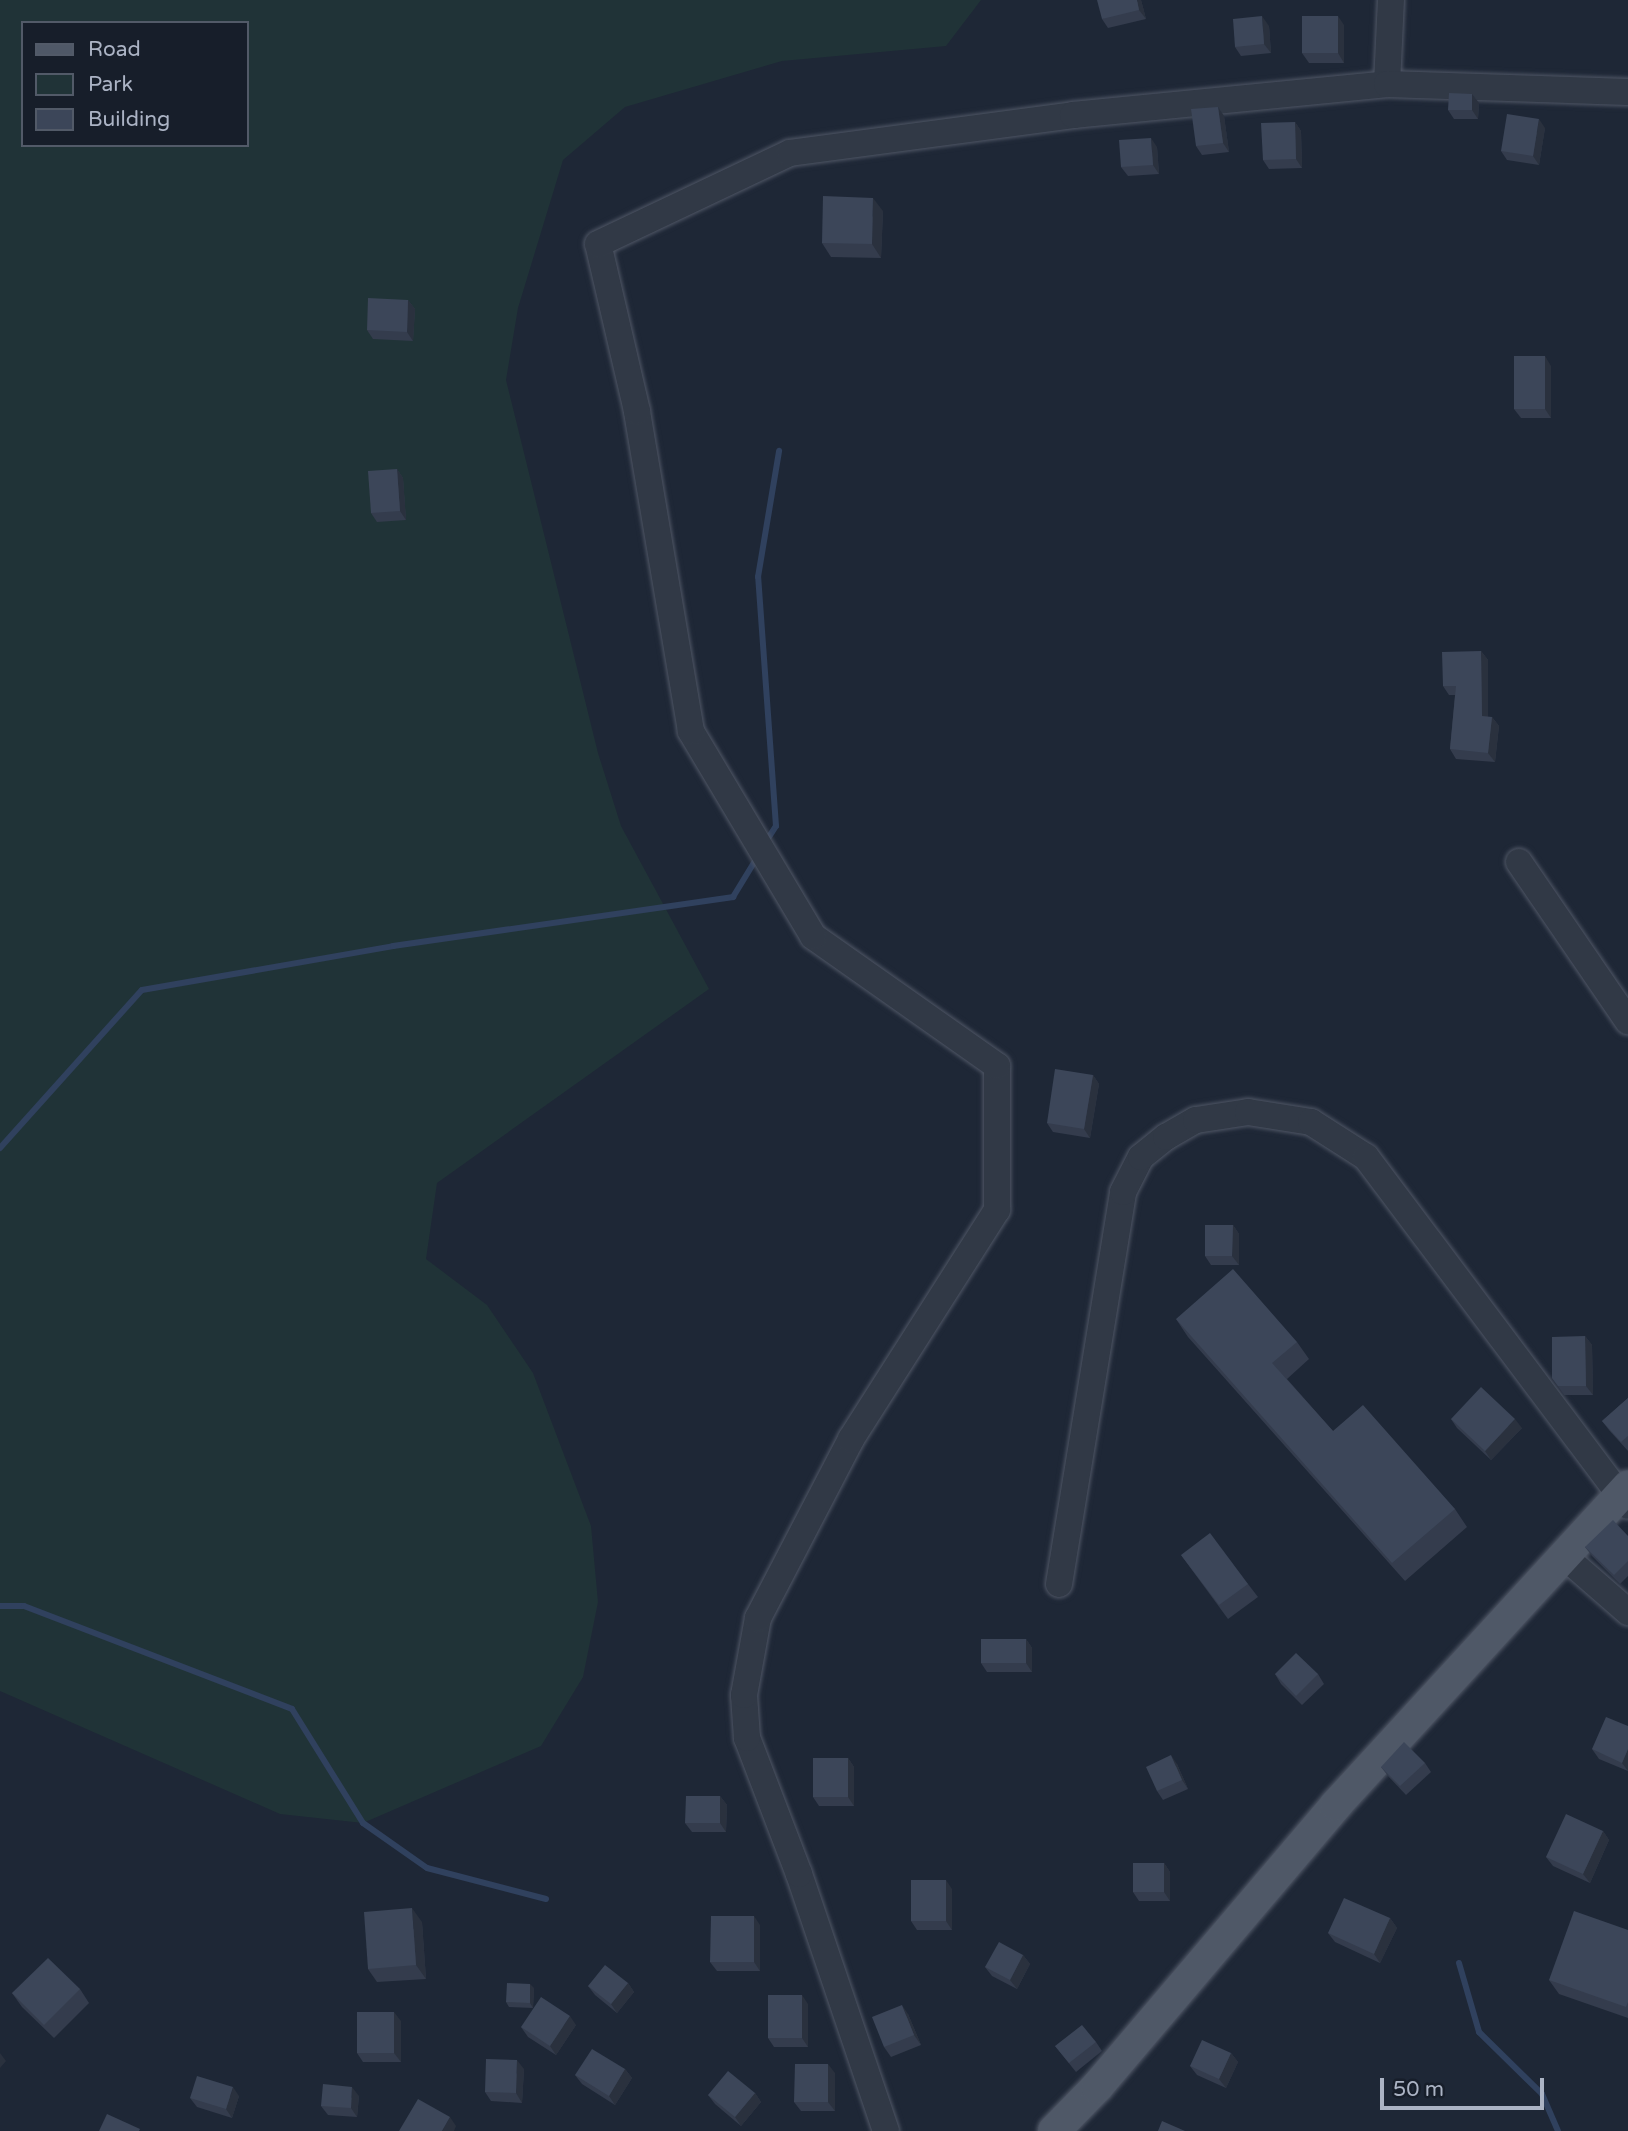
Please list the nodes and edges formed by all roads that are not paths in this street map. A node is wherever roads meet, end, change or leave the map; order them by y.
1 (1391, 0) edge
2 (1387, 84) junction
3 (1628, 92) edge
4 (1519, 862) dead end
5 (1628, 1021) edge
6 (1625, 1497) edge
7 (1565, 1557) junction
8 (1059, 1584) dead end
9 (1628, 1612) edge
10 (886, 2131) edge
11 (1054, 2131) edge

1 - 2 street
2 - 3 street
2 - 10 street
4 - 5 street
6 - 7 main road
6 - 8 street
7 - 9 street
7 - 11 main road

